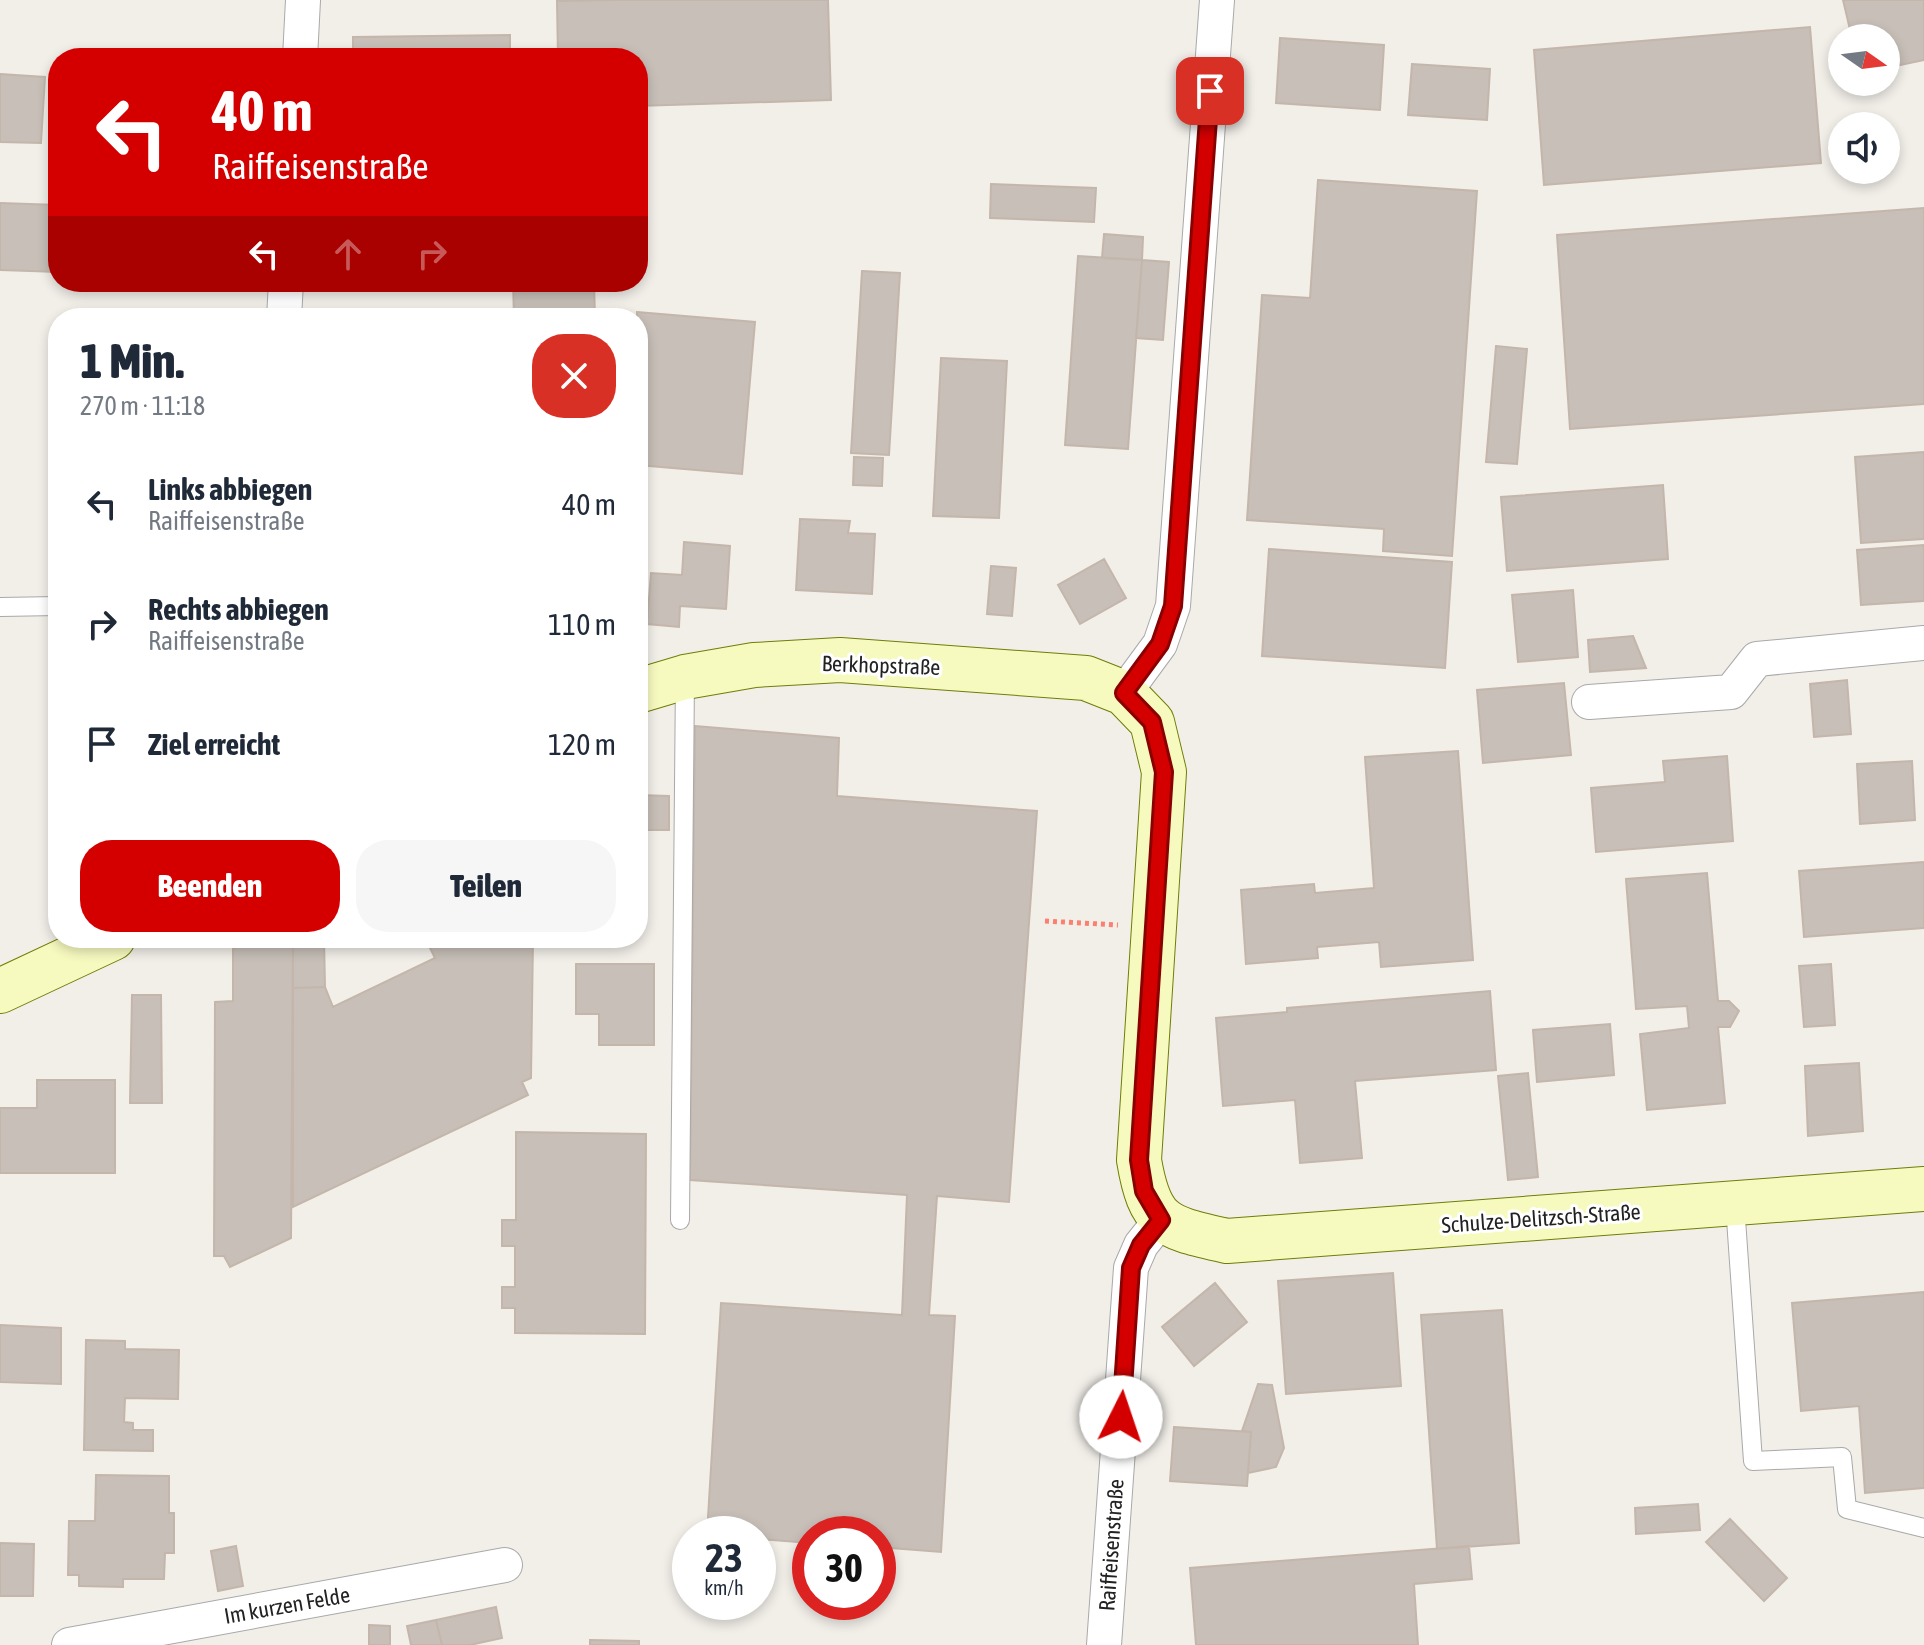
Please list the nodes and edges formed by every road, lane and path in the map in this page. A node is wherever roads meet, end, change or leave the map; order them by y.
1 (303, 0) edge
2 (1217, 0) edge
3 (301, 48) edge
4 (2, 606) edge
5 (48, 606) edge
6 (1924, 643) edge
7 (685, 677) junction
8 (648, 688) edge
9 (1124, 693) junction
10 (1589, 702) dead end
11 (1045, 921) dead end
12 (1155, 927) junction
13 (92, 948) edge
14 (0, 991) edge
15 (1924, 1189) edge
16 (1735, 1205) junction
17 (680, 1220) dead end
18 (1161, 1220) junction
19 (1924, 1528) edge
20 (505, 1565) dead end
21 (69, 1645) edge
22 (1104, 1645) edge

1 - 3 street
2 - 9 street
4 - 5 lane
6 - 10 street
7 - 8 main road, Berkhopstraße
7 - 9 main road, Berkhopstraße
7 - 17 lane
9 - 12 main road
11 - 12 path
12 - 18 main road
13 - 14 main road
15 - 16 main road, Schulze-Delitzsch-Straße
16 - 18 main road, Schulze-Delitzsch-Straße
16 - 19 lane
18 - 22 street, Raiffeisenstraße
20 - 21 street, Im kurzen Felde

